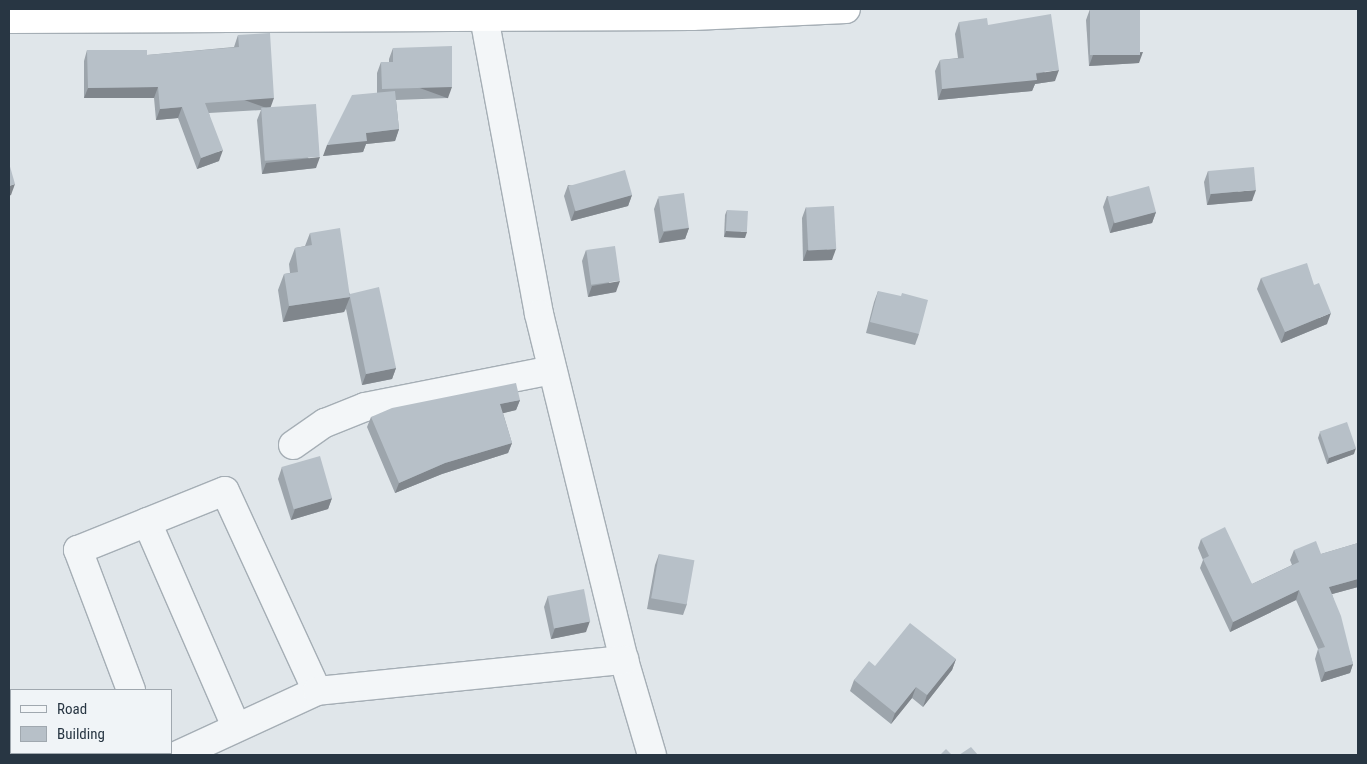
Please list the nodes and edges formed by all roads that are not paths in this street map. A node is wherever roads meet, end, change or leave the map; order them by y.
1 (834, 9) edge
2 (484, 17) junction
3 (9, 19) edge
4 (552, 370) junction
5 (293, 445) dead end
6 (147, 522) junction
7 (624, 660) junction
8 (131, 689) edge
9 (317, 691) junction
10 (236, 727) junction
11 (178, 755) edge
12 (652, 755) edge

1 - 2 highway
2 - 3 highway
2 - 4 street
4 - 5 street
4 - 7 street
6 - 8 street
6 - 9 street
6 - 10 street
7 - 9 street
7 - 12 street
9 - 10 street
10 - 11 street

